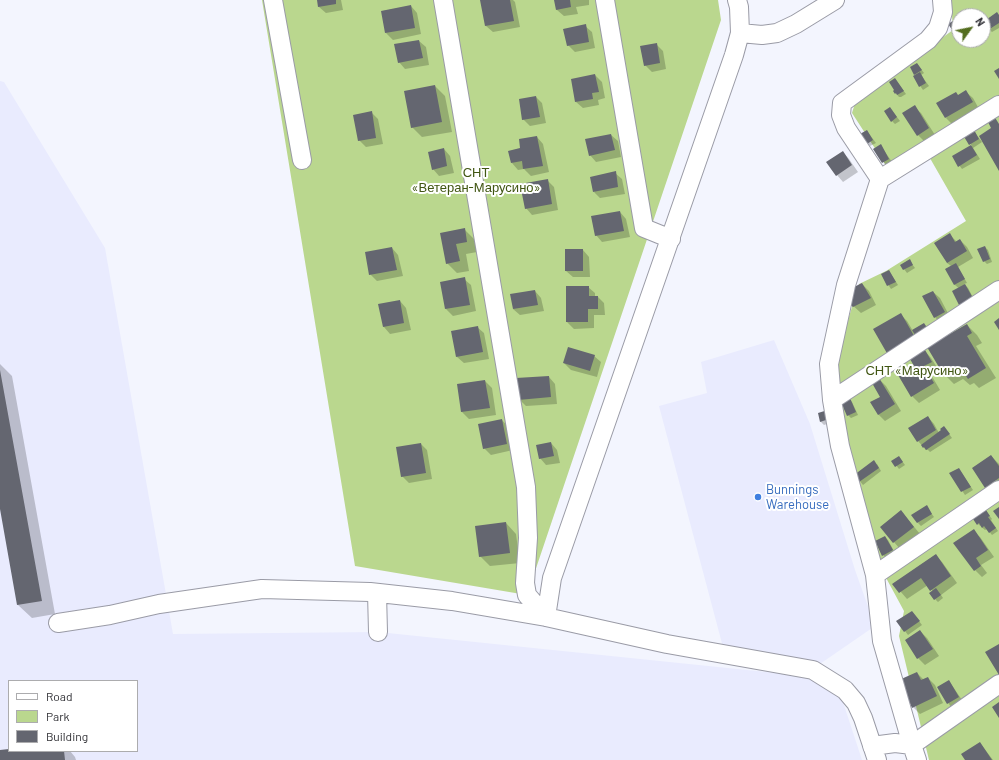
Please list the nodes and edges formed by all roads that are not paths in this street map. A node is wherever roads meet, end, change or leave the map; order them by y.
1 (273, 0) edge
2 (443, 0) edge
3 (605, 0) edge
4 (737, 0) edge
5 (835, 0) edge
6 (942, 0) edge
7 (740, 33) junction
8 (999, 105) edge
9 (302, 160) dead end
10 (880, 179) junction
11 (671, 239) junction
12 (999, 290) edge
13 (832, 400) junction
14 (999, 490) edge
15 (875, 575) junction
16 (377, 593) junction
17 (546, 617) junction
18 (58, 623) dead end
19 (378, 632) dead end
20 (999, 684) edge
21 (914, 752) edge
22 (874, 753) edge

1 - 9 street
2 - 17 street
3 - 11 street
4 - 7 street
5 - 7 street
6 - 10 street
7 - 11 street
8 - 10 street
10 - 13 street
11 - 17 street
12 - 13 street
13 - 15 street
14 - 15 street
15 - 21 street
16 - 17 street
16 - 18 street
16 - 19 street
17 - 22 street
20 - 21 street
21 - 22 street

